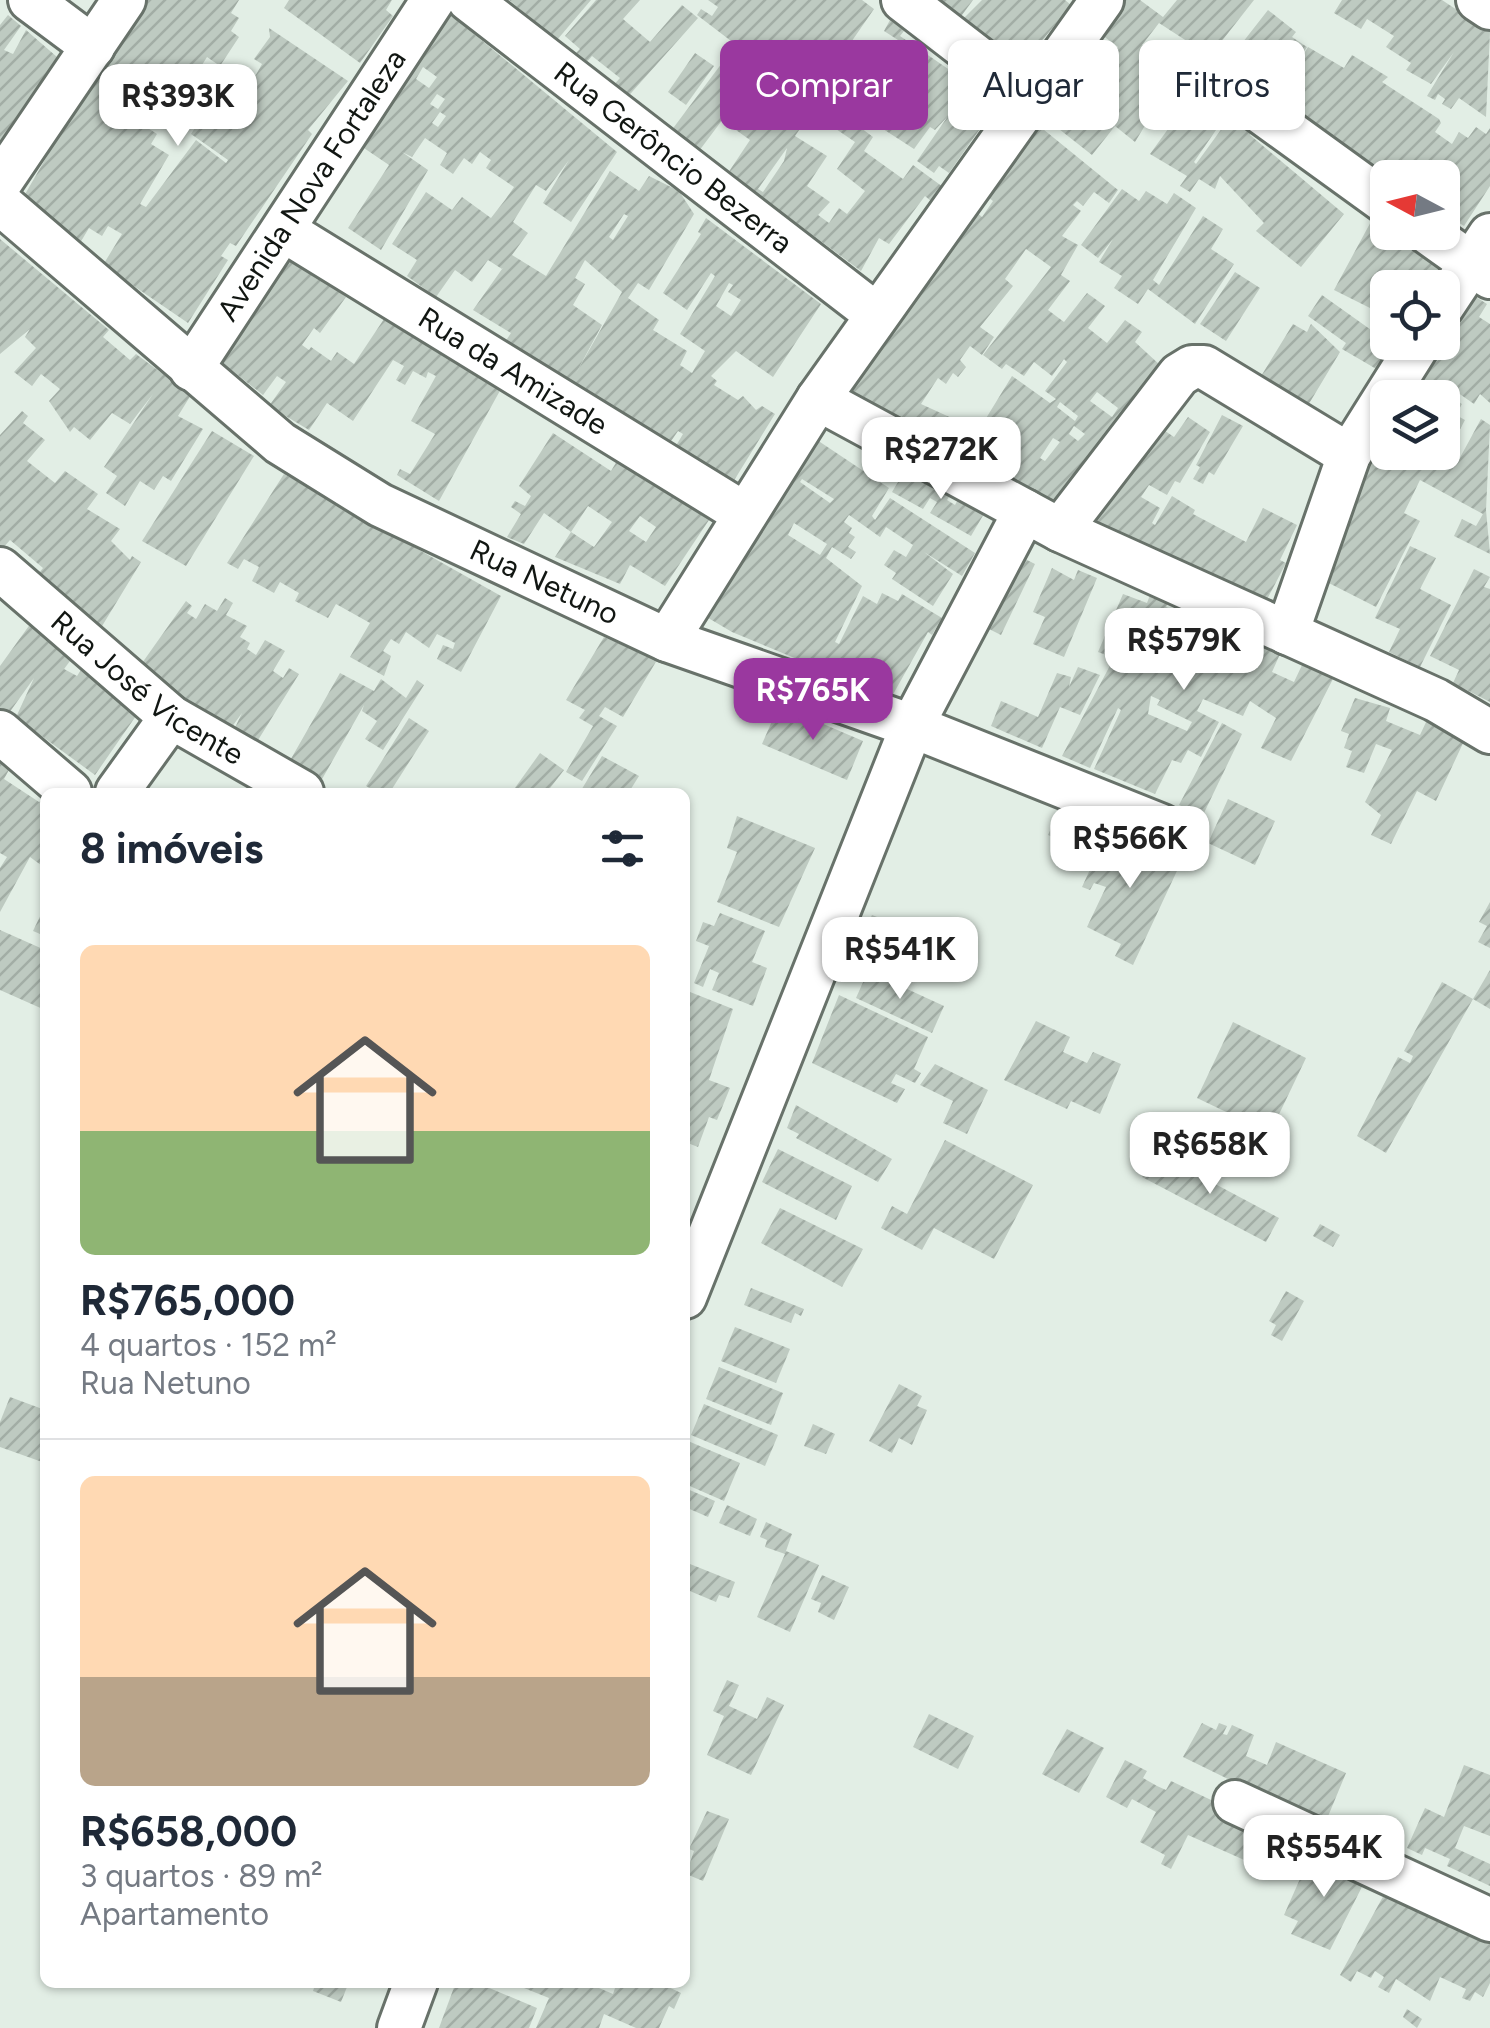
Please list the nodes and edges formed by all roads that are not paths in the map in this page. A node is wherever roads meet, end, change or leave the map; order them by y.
1 (30, 0) edge
2 (124, 0) edge
3 (433, 0) edge
4 (468, 0) edge
5 (903, 0) edge
6 (1102, 0) edge
7 (1478, 0) edge
8 (1490, 8) edge
9 (955, 40) edge
10 (1073, 40) edge
11 (93, 48) junction
12 (1008, 130) edge
13 (1286, 130) edge
14 (0, 183) edge
15 (1370, 191) edge
16 (0, 203) edge
17 (284, 230) junction
18 (1460, 248) edge
19 (1483, 259) edge
20 (1460, 286) edge
21 (877, 316) junction
22 (1409, 360) edge
23 (191, 369) junction
24 (818, 399) junction
25 (1349, 455) junction
26 (743, 513) junction
27 (1042, 520) junction
28 (0, 569) edge
29 (1287, 633) junction
30 (668, 640) junction
31 (171, 718) junction
32 (912, 726) junction
33 (0, 732) edge
34 (1490, 732) edge
35 (65, 788) edge
36 (120, 788) edge
37 (295, 788) edge
38 (1162, 826) dead end
39 (690, 1284) edge
40 (1235, 1802) dead end
41 (1490, 1920) edge
42 (414, 1988) edge
43 (398, 2028) edge

1 - 11 street
2 - 11 street
3 - 17 street, Avenida Nova Fortaleza
4 - 21 street, Rua Gerôncio Bezerra
5 - 9 street
6 - 10 street
7 - 8 street
11 - 14 street
12 - 21 street
13 - 15 street
16 - 23 street, Rua Netuno
17 - 23 street, Avenida Nova Fortaleza
17 - 26 street, Rua da Amizade
18 - 19 street
19 - 20 street
21 - 24 street
22 - 25 street
23 - 30 street, Rua Netuno
24 - 26 street
24 - 27 street
25 - 27 street
25 - 29 street
26 - 30 street
27 - 29 street
27 - 32 street
28 - 31 street, Rua José Vicente
29 - 34 street
30 - 32 street, Rua Netuno
31 - 36 street
31 - 37 street, Rua José Vicente
32 - 38 street, Rua Netuno
32 - 39 street
33 - 35 street
40 - 41 street
42 - 43 street

